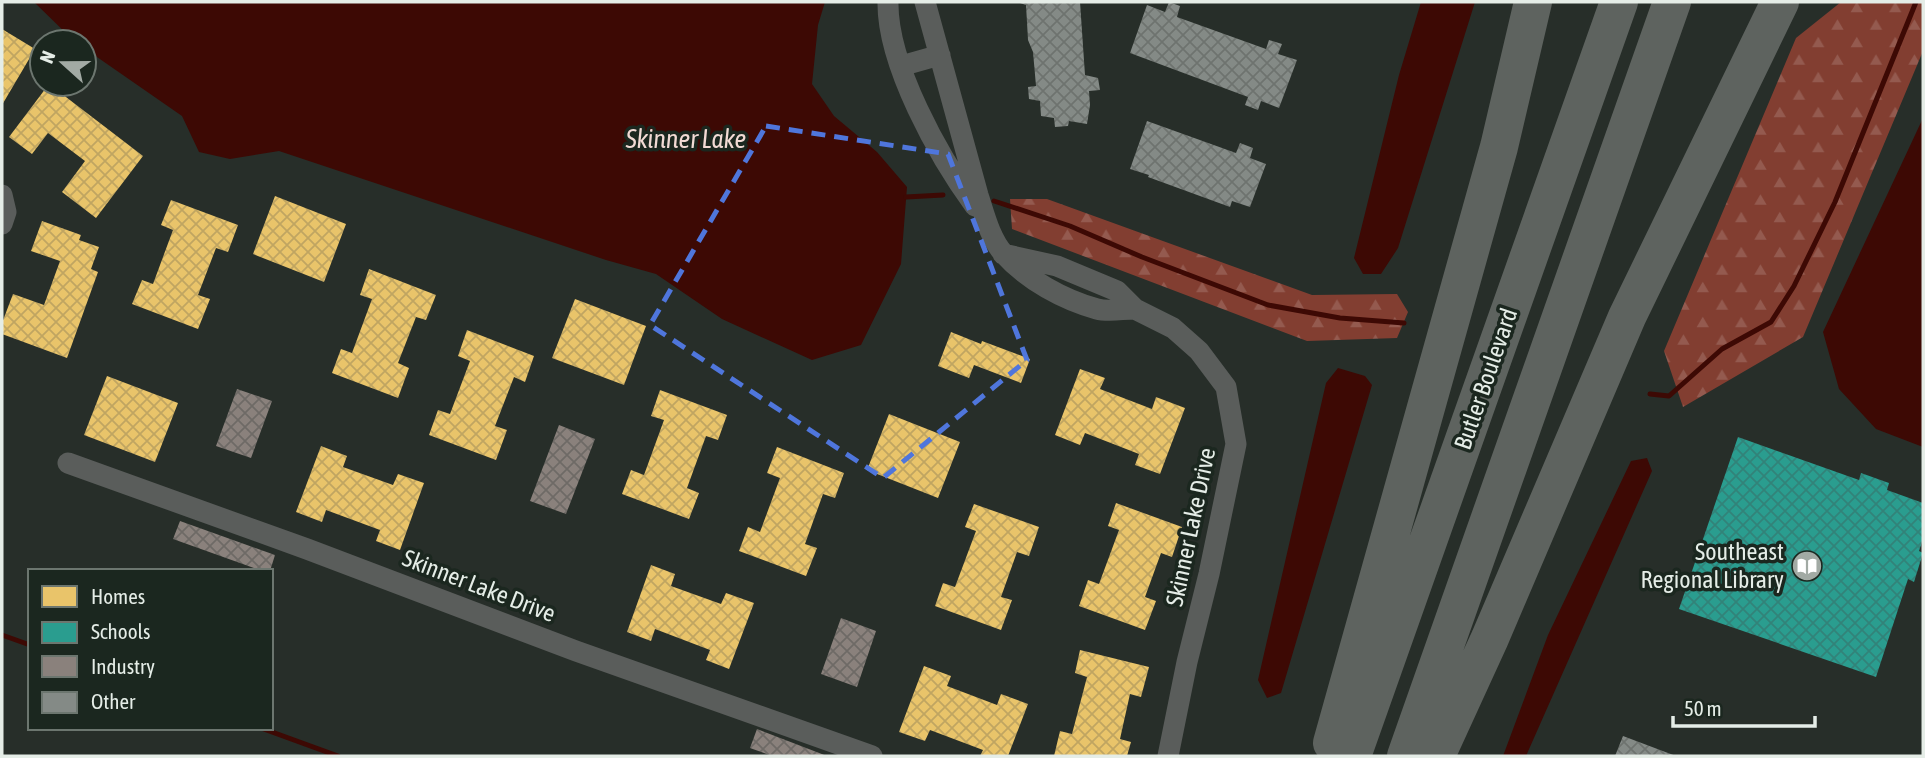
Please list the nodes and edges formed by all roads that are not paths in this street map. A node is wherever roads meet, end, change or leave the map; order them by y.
1 (888, 2) edge
2 (925, 2) edge
3 (1533, 2) edge
4 (1619, 2) edge
5 (1672, 2) edge
6 (1780, 2) edge
7 (940, 55) junction
8 (901, 65) junction
9 (2, 195) edge
10 (986, 219) junction
11 (2, 224) edge
12 (68, 463) dead end
13 (872, 756) edge
14 (1168, 756) edge
15 (1328, 756) edge
16 (1352, 756) edge
17 (1406, 756) edge
18 (1436, 756) edge

1 - 8 street, Skinner Lake Drive
2 - 7 street, Skinner Lake Drive
3 - 15 highway
4 - 16 highway, Butler Boulevard
5 - 17 highway, Butler Boulevard
6 - 18 highway
7 - 8 street
7 - 10 street, Skinner Lake Drive
8 - 10 street, Skinner Lake Drive
9 - 11 street
10 - 14 street, Skinner Lake Drive
12 - 13 street, Skinner Lake Drive

